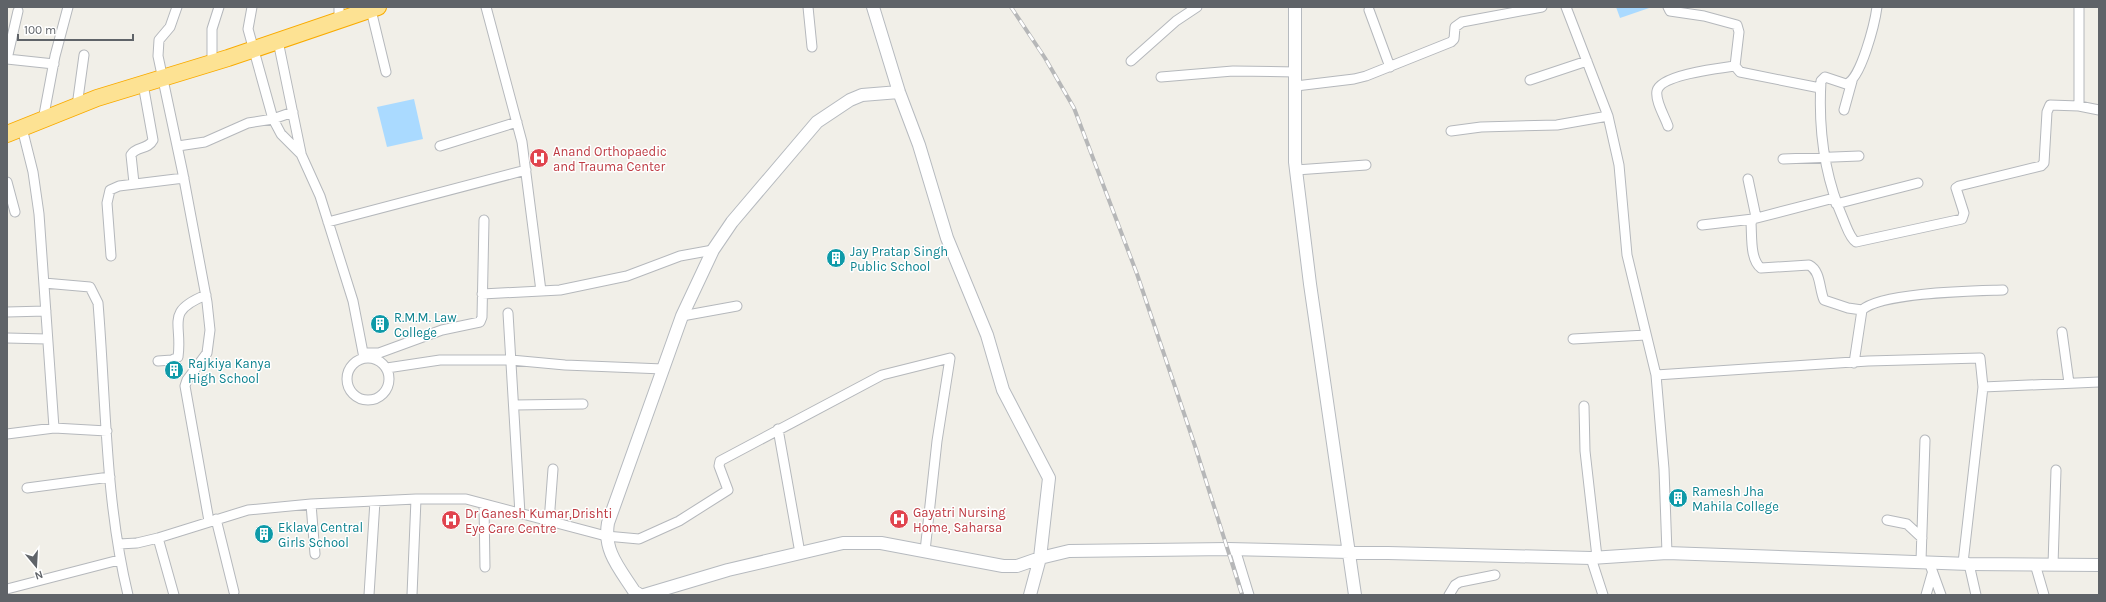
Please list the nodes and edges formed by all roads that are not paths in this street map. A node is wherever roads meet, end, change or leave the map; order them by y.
1 (68, 7) edge
2 (177, 7) edge
3 (219, 7) edge
4 (252, 7) edge
5 (486, 7) edge
6 (808, 7) edge
7 (873, 7) edge
8 (1197, 7) edge
9 (1295, 7) edge
10 (1542, 7) edge
11 (1566, 7) edge
12 (1668, 7) edge
13 (1878, 7) edge
14 (2079, 7) edge
15 (375, 9) edge
16 (1369, 10) dead end
17 (18, 11) dead end
18 (339, 14) edge
19 (278, 41) junction
20 (812, 47) dead end
21 (254, 49) junction
22 (84, 55) dead end
23 (7, 59) edge
24 (1131, 61) dead end
25 (1587, 61) junction
26 (212, 63) junction
27 (54, 64) junction
28 (1735, 66) junction
29 (1390, 67) junction
30 (386, 72) dead end
31 (1296, 72) junction
32 (1161, 77) dead end
33 (162, 78) junction
34 (1530, 80) dead end
35 (1852, 81) junction
36 (143, 84) junction
37 (1296, 86) junction
38 (1820, 88) junction
39 (899, 92) junction
40 (77, 106) junction
41 (2079, 106) junction
42 (1844, 110) dead end
43 (2099, 110) edge
44 (292, 112) junction
45 (1608, 116) junction
46 (273, 119) junction
47 (43, 120) junction
48 (517, 122) junction
49 (1668, 126) dead end
50 (14, 131) edge
51 (1451, 131) dead end
52 (178, 146) junction
53 (440, 146) dead end
54 (301, 154) junction
55 (1859, 156) dead end
56 (1783, 158) dead end
57 (1824, 158) junction
58 (1366, 165) dead end
59 (526, 170) junction
60 (1296, 170) junction
61 (184, 178) junction
62 (1748, 179) dead end
63 (7, 182) edge
64 (134, 183) junction
65 (1918, 183) dead end
66 (1835, 201) junction
67 (15, 212) dead end
68 (1755, 218) junction
69 (484, 220) dead end
70 (328, 222) junction
71 (1702, 225) dead end
72 (712, 250) junction
73 (111, 256) dead end
74 (44, 283) junction
75 (2003, 290) dead end
76 (541, 291) junction
77 (206, 294) junction
78 (482, 294) junction
79 (737, 306) dead end
80 (46, 310) junction
81 (1862, 310) junction
82 (7, 312) edge
83 (508, 313) dead end
84 (682, 316) junction
85 (2062, 332) dead end
86 (1646, 334) junction
87 (7, 338) edge
88 (47, 339) junction
89 (1574, 339) dead end
90 (363, 356) junction
91 (512, 360) junction
92 (158, 361) dead end
93 (1854, 363) junction
94 (387, 368) junction
95 (663, 369) junction
96 (1656, 375) junction
97 (2099, 382) edge
98 (2069, 384) junction
99 (1983, 387) junction
100 (584, 404) dead end
101 (515, 405) junction
102 (1584, 406) dead end
103 (54, 428) junction
104 (778, 429) junction
105 (107, 431) junction
106 (7, 434) edge
107 (1925, 440) dead end
108 (552, 469) dead end
109 (2056, 470) dead end
110 (110, 477) junction
111 (27, 488) dead end
112 (416, 499) junction
113 (375, 501) junction
114 (311, 504) junction
115 (484, 505) junction
116 (520, 514) junction
117 (212, 520) junction
118 (1887, 520) dead end
119 (549, 522) junction
120 (606, 536) junction
121 (158, 538) junction
122 (1922, 538) junction
123 (119, 544) junction
124 (1235, 549) junction
125 (925, 551) junction
126 (1350, 551) junction
127 (800, 553) junction
128 (1667, 553) junction
129 (315, 554) dead end
130 (1040, 558) junction
131 (1594, 558) junction
132 (120, 560) junction
133 (1966, 563) junction
134 (2035, 564) junction
135 (1927, 565) junction
136 (2053, 565) junction
137 (2099, 565) edge
138 (485, 567) dead end
139 (1495, 575) dead end
140 (7, 587) edge
141 (234, 592) dead end
142 (636, 594) edge
143 (128, 595) edge
144 (174, 595) edge
145 (369, 595) edge
146 (412, 595) edge
147 (1030, 595) edge
148 (1249, 595) edge
149 (1356, 595) edge
150 (1448, 595) edge
151 (1603, 595) edge
152 (1926, 595) edge
153 (1941, 595) edge
154 (1976, 595) edge
155 (2044, 595) edge

1 - 27 street
2 - 33 street
3 - 26 street
4 - 21 street
5 - 48 street
6 - 20 street
7 - 39 street
8 - 24 street
9 - 31 street
10 - 29 street
11 - 25 street
12 - 28 street
13 - 35 street
14 - 41 street
15 - 18 highway
15 - 30 street
16 - 29 street
17 - 23 street
18 - 19 highway
19 - 21 highway
19 - 44 street
21 - 26 highway
21 - 46 street
22 - 40 street
23 - 27 street
25 - 34 street
25 - 45 street
26 - 33 highway
27 - 47 street
28 - 38 street
28 - 49 street
29 - 37 street
31 - 32 street
31 - 37 street
33 - 36 highway
33 - 52 street
35 - 38 street
35 - 42 street
36 - 40 highway
36 - 64 street
37 - 60 street
38 - 57 street
39 - 72 street
39 - 130 street
40 - 47 highway
41 - 43 street
41 - 66 street
44 - 46 street
44 - 54 street
45 - 51 street
45 - 86 street
46 - 52 street
46 - 54 street
47 - 50 highway
48 - 53 street
48 - 59 street
50 - 74 street
52 - 61 street
54 - 70 street
55 - 57 street
56 - 57 street
57 - 66 street
58 - 60 street
59 - 70 street
59 - 76 street
60 - 126 street
61 - 64 street
61 - 77 street
62 - 68 street
63 - 67 street
64 - 73 street
65 - 66 street
66 - 68 street
68 - 71 street
68 - 81 street
69 - 78 street
70 - 90 street
72 - 76 street
72 - 84 street
74 - 80 street
74 - 105 street
75 - 81 street
76 - 78 street
77 - 92 street
77 - 117 street
78 - 90 street
79 - 84 street
80 - 82 street
80 - 88 street
81 - 93 street
83 - 91 street
84 - 95 street
85 - 98 street
86 - 89 street
86 - 96 street
87 - 88 street
88 - 103 street
90 - 94 street
90 - 94 street
91 - 94 street
91 - 95 street
91 - 101 street
93 - 96 street
93 - 99 street
95 - 120 street
96 - 128 street
97 - 98 street
98 - 99 street
99 - 133 street
100 - 101 street
101 - 116 street
102 - 131 street
103 - 105 street
103 - 106 street
104 - 120 street
104 - 125 street
104 - 127 street
105 - 110 street
107 - 122 street
108 - 119 street
109 - 136 street
110 - 111 street
110 - 123 street
112 - 113 street
112 - 115 street
112 - 146 street
113 - 114 street
113 - 145 street
114 - 117 street
114 - 129 street
115 - 116 street
115 - 138 street
116 - 119 street
117 - 121 street
117 - 141 street
118 - 122 street
119 - 120 street
120 - 142 street
121 - 123 street
121 - 144 street
122 - 135 street
123 - 132 street
124 - 126 street
124 - 130 street
124 - 148 street
125 - 127 street
125 - 130 street
126 - 131 street
126 - 149 street
127 - 142 street
128 - 131 street
128 - 135 street
130 - 147 street
131 - 151 street
132 - 140 street
132 - 143 street
133 - 134 street
133 - 135 street
133 - 154 street
134 - 136 street
134 - 155 street
135 - 152 street
135 - 153 street
136 - 137 street
139 - 150 street

